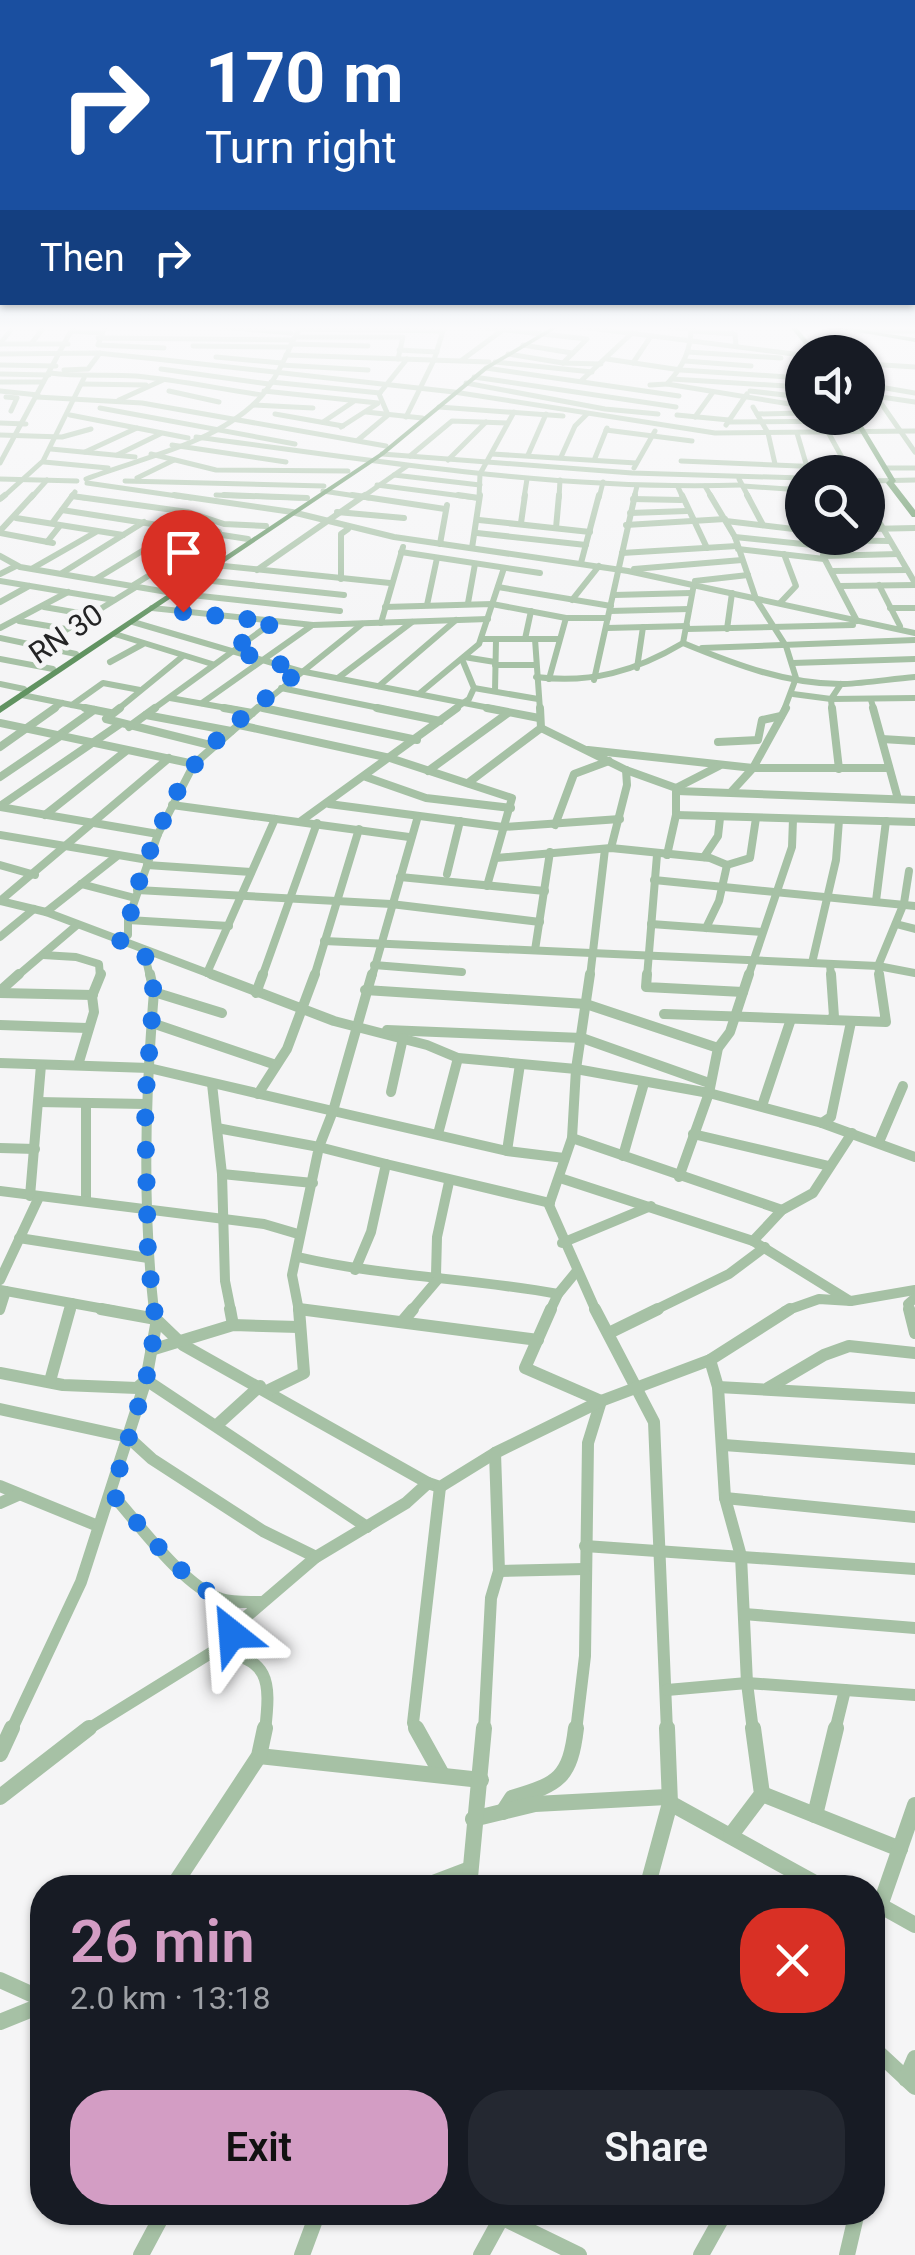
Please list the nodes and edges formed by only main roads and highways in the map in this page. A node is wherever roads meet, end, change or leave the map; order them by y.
1 (404, 432) edge
2 (406, 432) edge
3 (866, 435) edge
4 (377, 454) junction
5 (323, 489) junction
6 (915, 515) edge
7 (170, 593) junction
8 (23, 692) junction
9 (0, 707) edge

1 - 4 main road, RN 30 / RN 30
2 - 4 main road, RN 30
3 - 6 main road
4 - 5 main road, RN 30
4 - 5 main road, RN 30 / RN 30
5 - 7 main road, RN 30 / RN 30
5 - 7 main road, RN 30
7 - 8 main road, RN 30 / RN 30
7 - 8 main road, RN 30
8 - 9 main road, RN 30

